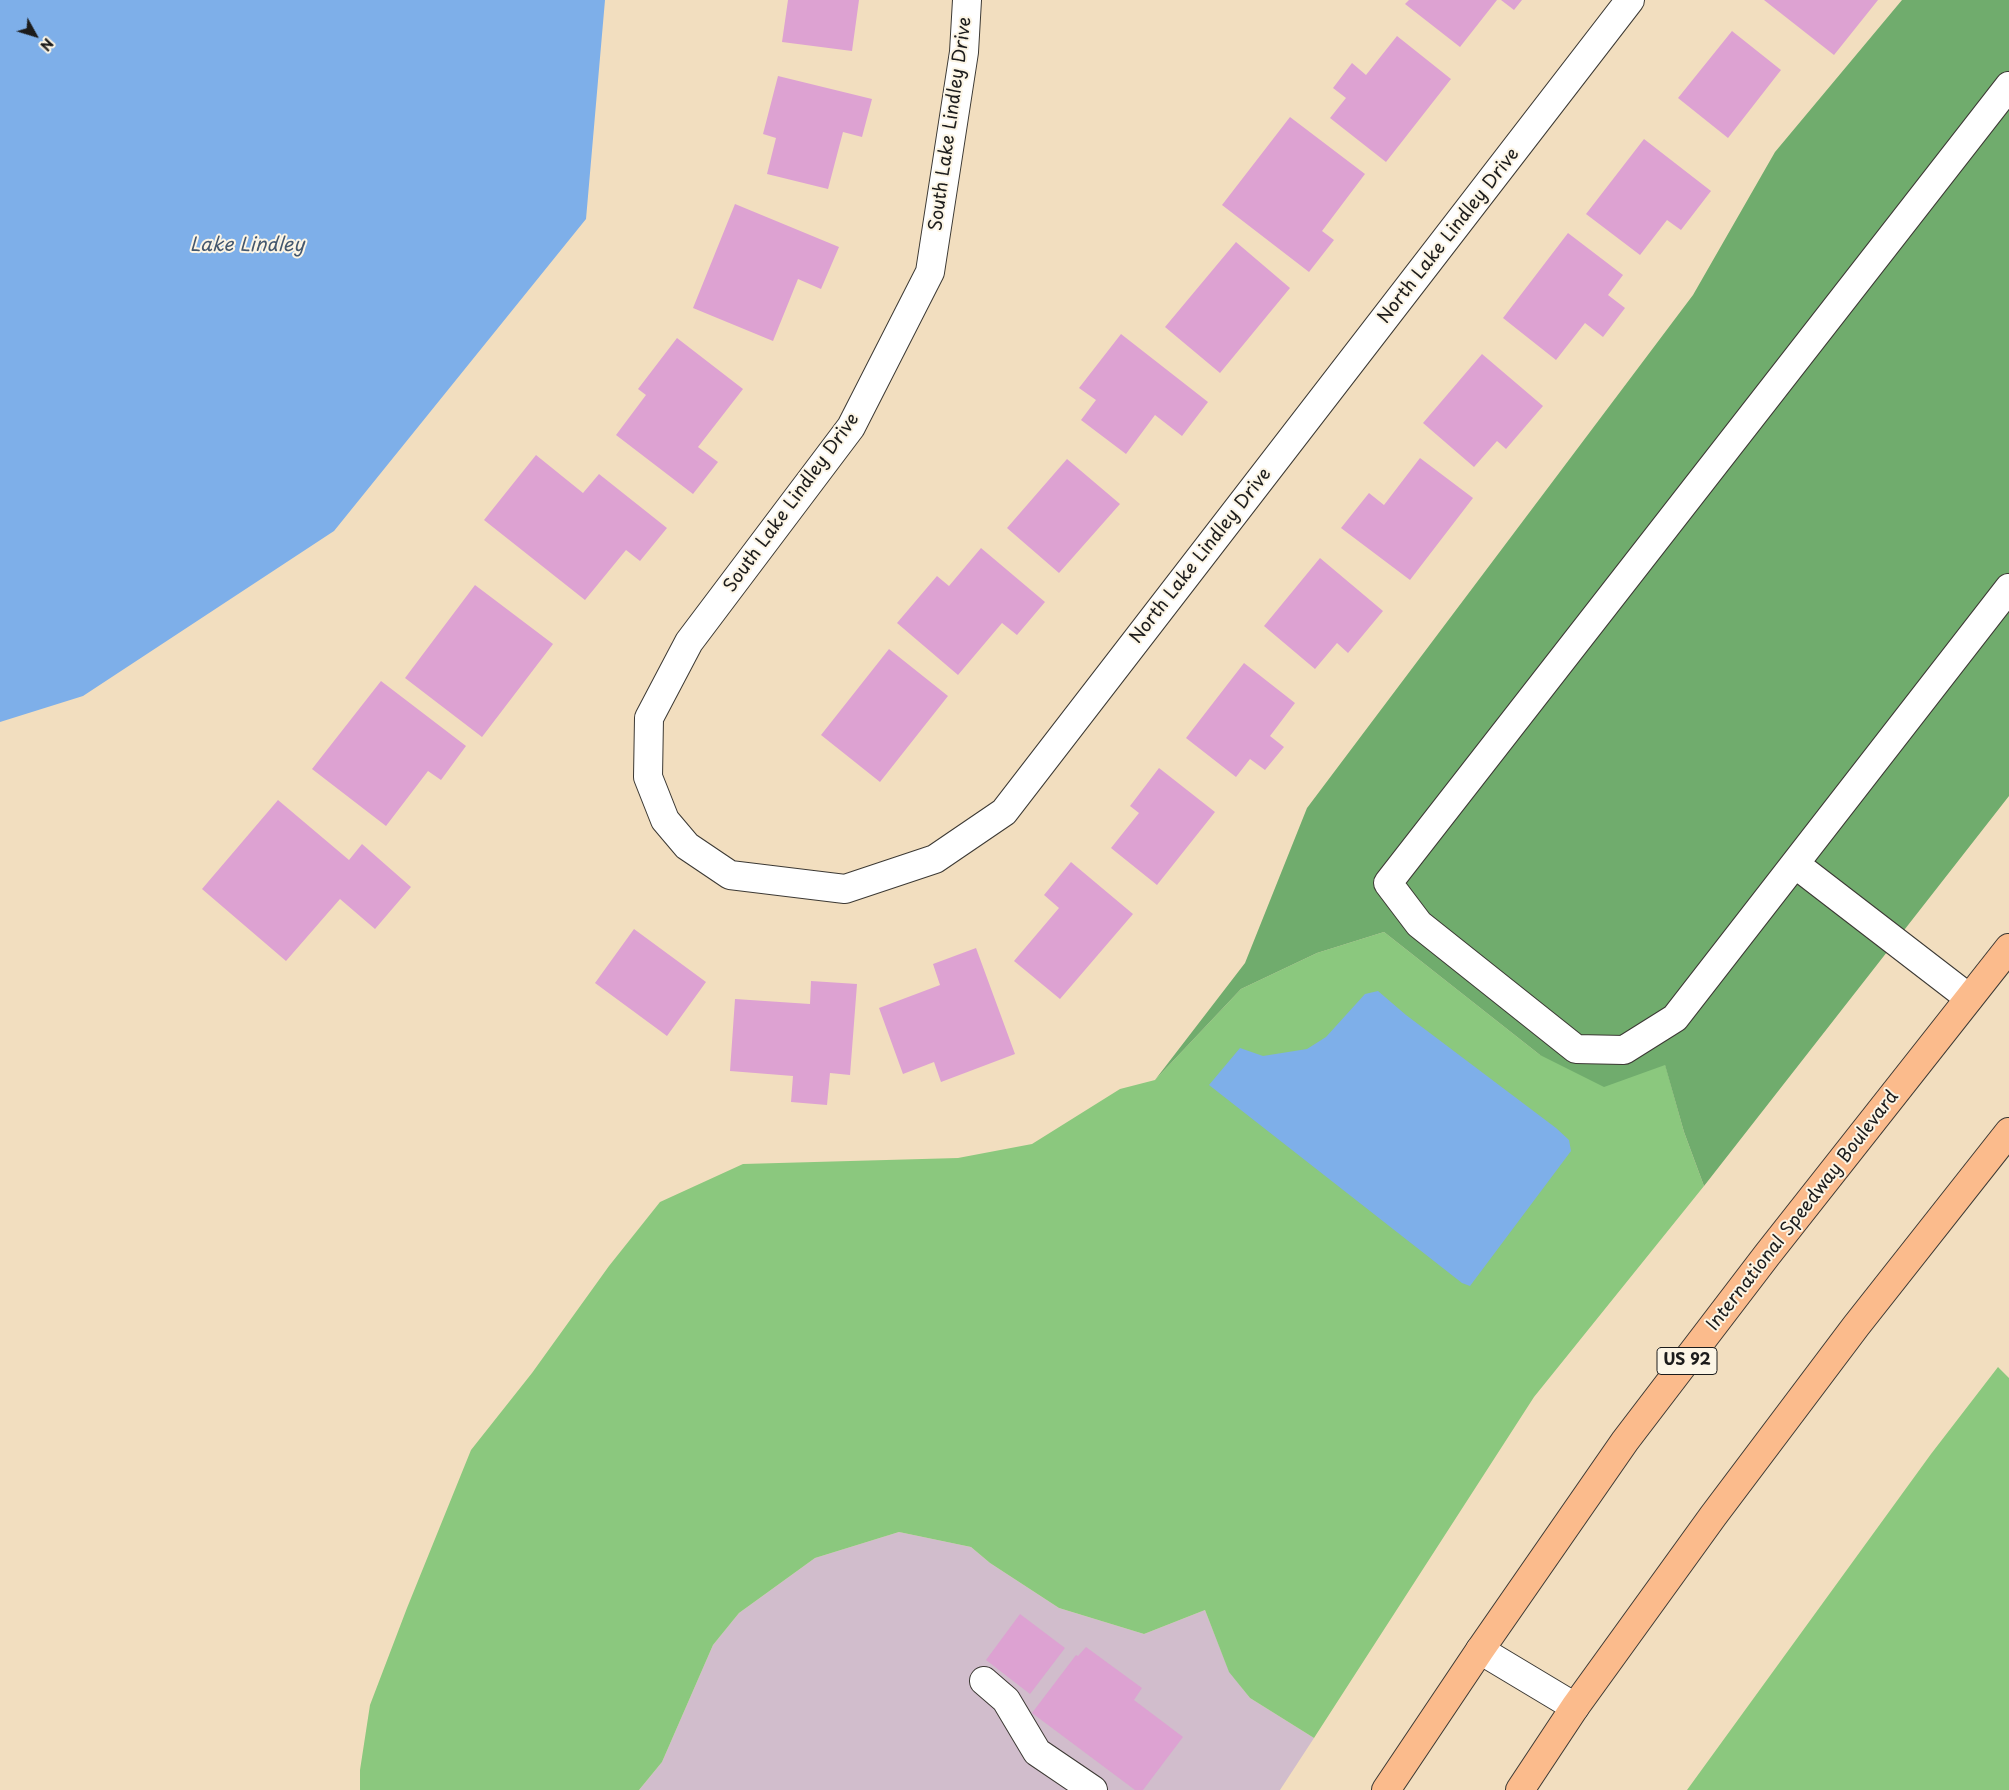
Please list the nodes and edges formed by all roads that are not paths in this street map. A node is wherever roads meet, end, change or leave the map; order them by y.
1 (967, 0) edge
2 (1630, 0) edge
3 (2009, 86) edge
4 (2009, 588) edge
5 (665, 820) joint
6 (1795, 864) junction
7 (2009, 948) edge
8 (1969, 998) junction
9 (2009, 1132) edge
10 (1480, 1650) junction
11 (984, 1681) dead end
12 (1575, 1707) junction
13 (1092, 1790) edge
14 (1386, 1790) edge
15 (1520, 1790) edge

1 - 5 street, South Lake Lindley Drive
2 - 5 street, North Lake Lindley Drive
3 - 6 street
4 - 6 street
6 - 8 street
7 - 8 main road, International Speedway Boulevard / US 92
8 - 10 main road, International Speedway Boulevard / US 92
9 - 12 main road
10 - 12 street
10 - 14 main road, International Speedway Boulevard / US 92
11 - 13 street
12 - 15 main road

